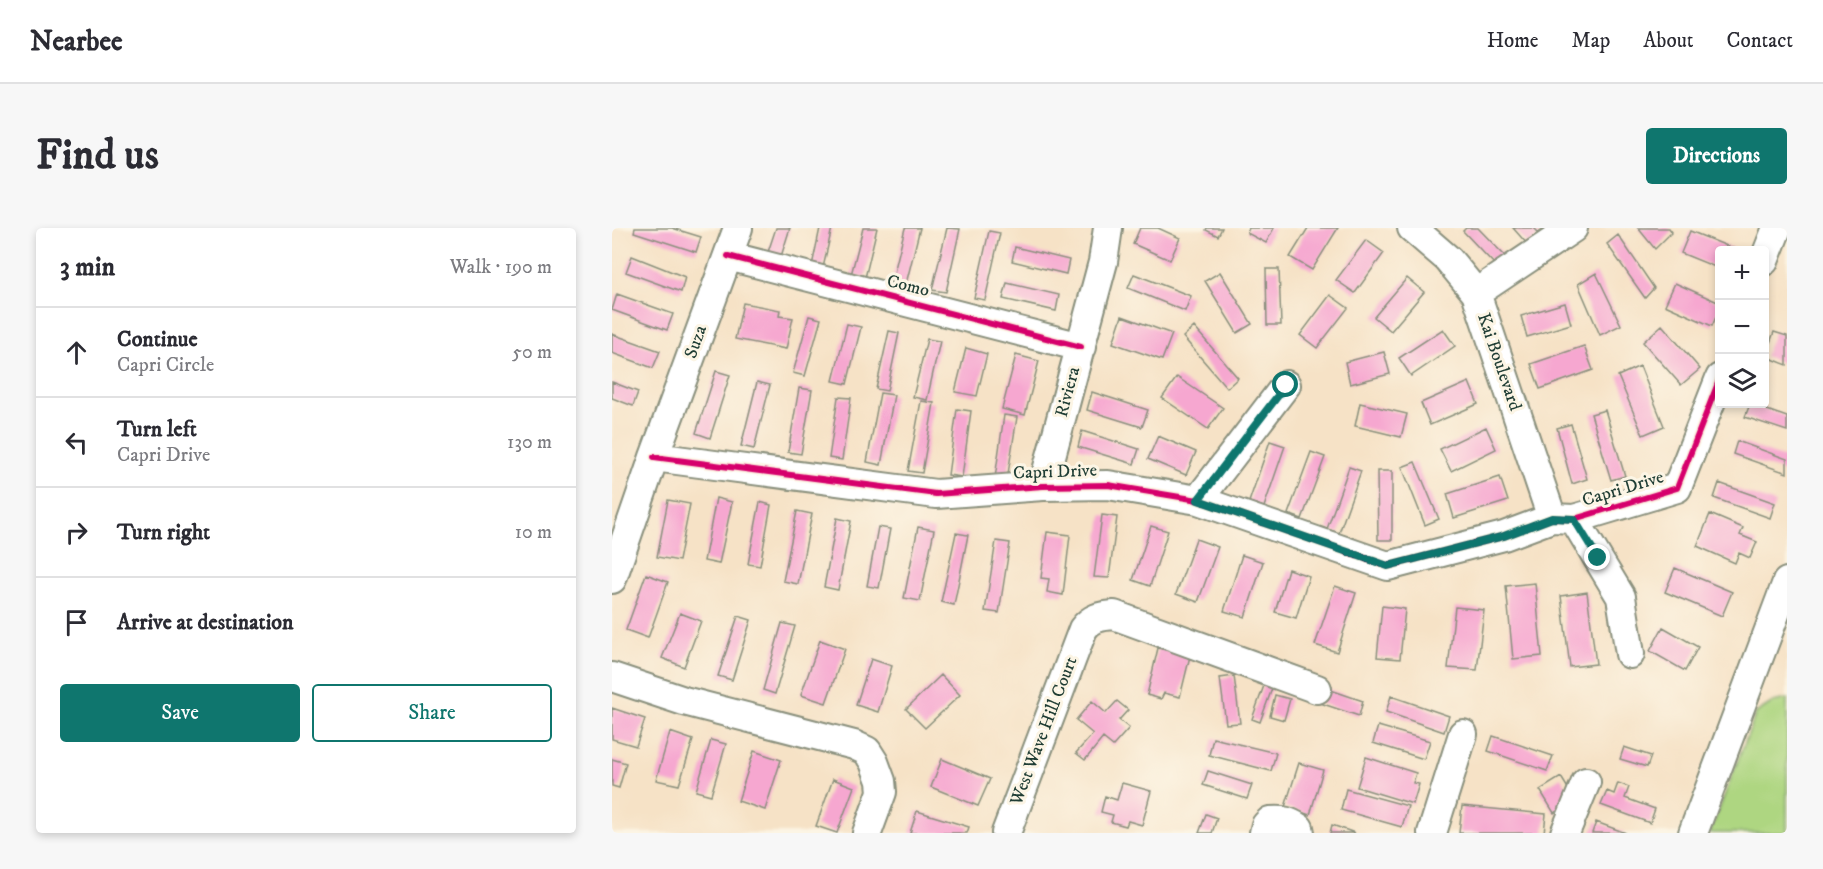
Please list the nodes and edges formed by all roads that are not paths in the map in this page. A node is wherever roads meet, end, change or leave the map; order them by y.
1 (738, 228) edge
2 (1108, 228) edge
3 (1412, 228) edge
4 (1573, 228) edge
5 (1777, 228) edge
6 (1769, 248) edge
7 (728, 255) junction
8 (1476, 293) junction
9 (1081, 346) junction
10 (1286, 385) dead end
11 (1715, 388) edge
12 (654, 457) junction
13 (1043, 486) junction
14 (1198, 500) junction
15 (1563, 518) junction
16 (612, 579) edge
17 (1787, 582) edge
18 (1630, 654) dead end
19 (612, 677) edge
20 (1317, 689) dead end
21 (1463, 734) dead end
22 (1586, 782) dead end
23 (867, 833) edge
24 (1006, 833) edge
25 (1264, 833) edge
26 (1300, 833) edge
27 (1432, 833) edge
28 (1565, 833) edge
29 (1693, 833) edge

1 - 7 street, Suza
2 - 9 street, Riviera
3 - 8 street, Kai Boulevard
4 - 8 street
5 - 6 street
7 - 9 street, Como
7 - 12 street, Suza
8 - 15 street, Kai Boulevard
9 - 13 street, Riviera
10 - 14 street
11 - 15 street, Capri Drive
12 - 13 street, Capri Drive
12 - 16 street, Suza
13 - 14 street, Capri Drive
14 - 15 street, Capri Drive
15 - 18 street, Kai Boulevard
17 - 29 street
19 - 23 street
20 - 24 street, West Wave Hill Court
21 - 27 street
22 - 28 street
25 - 26 street

